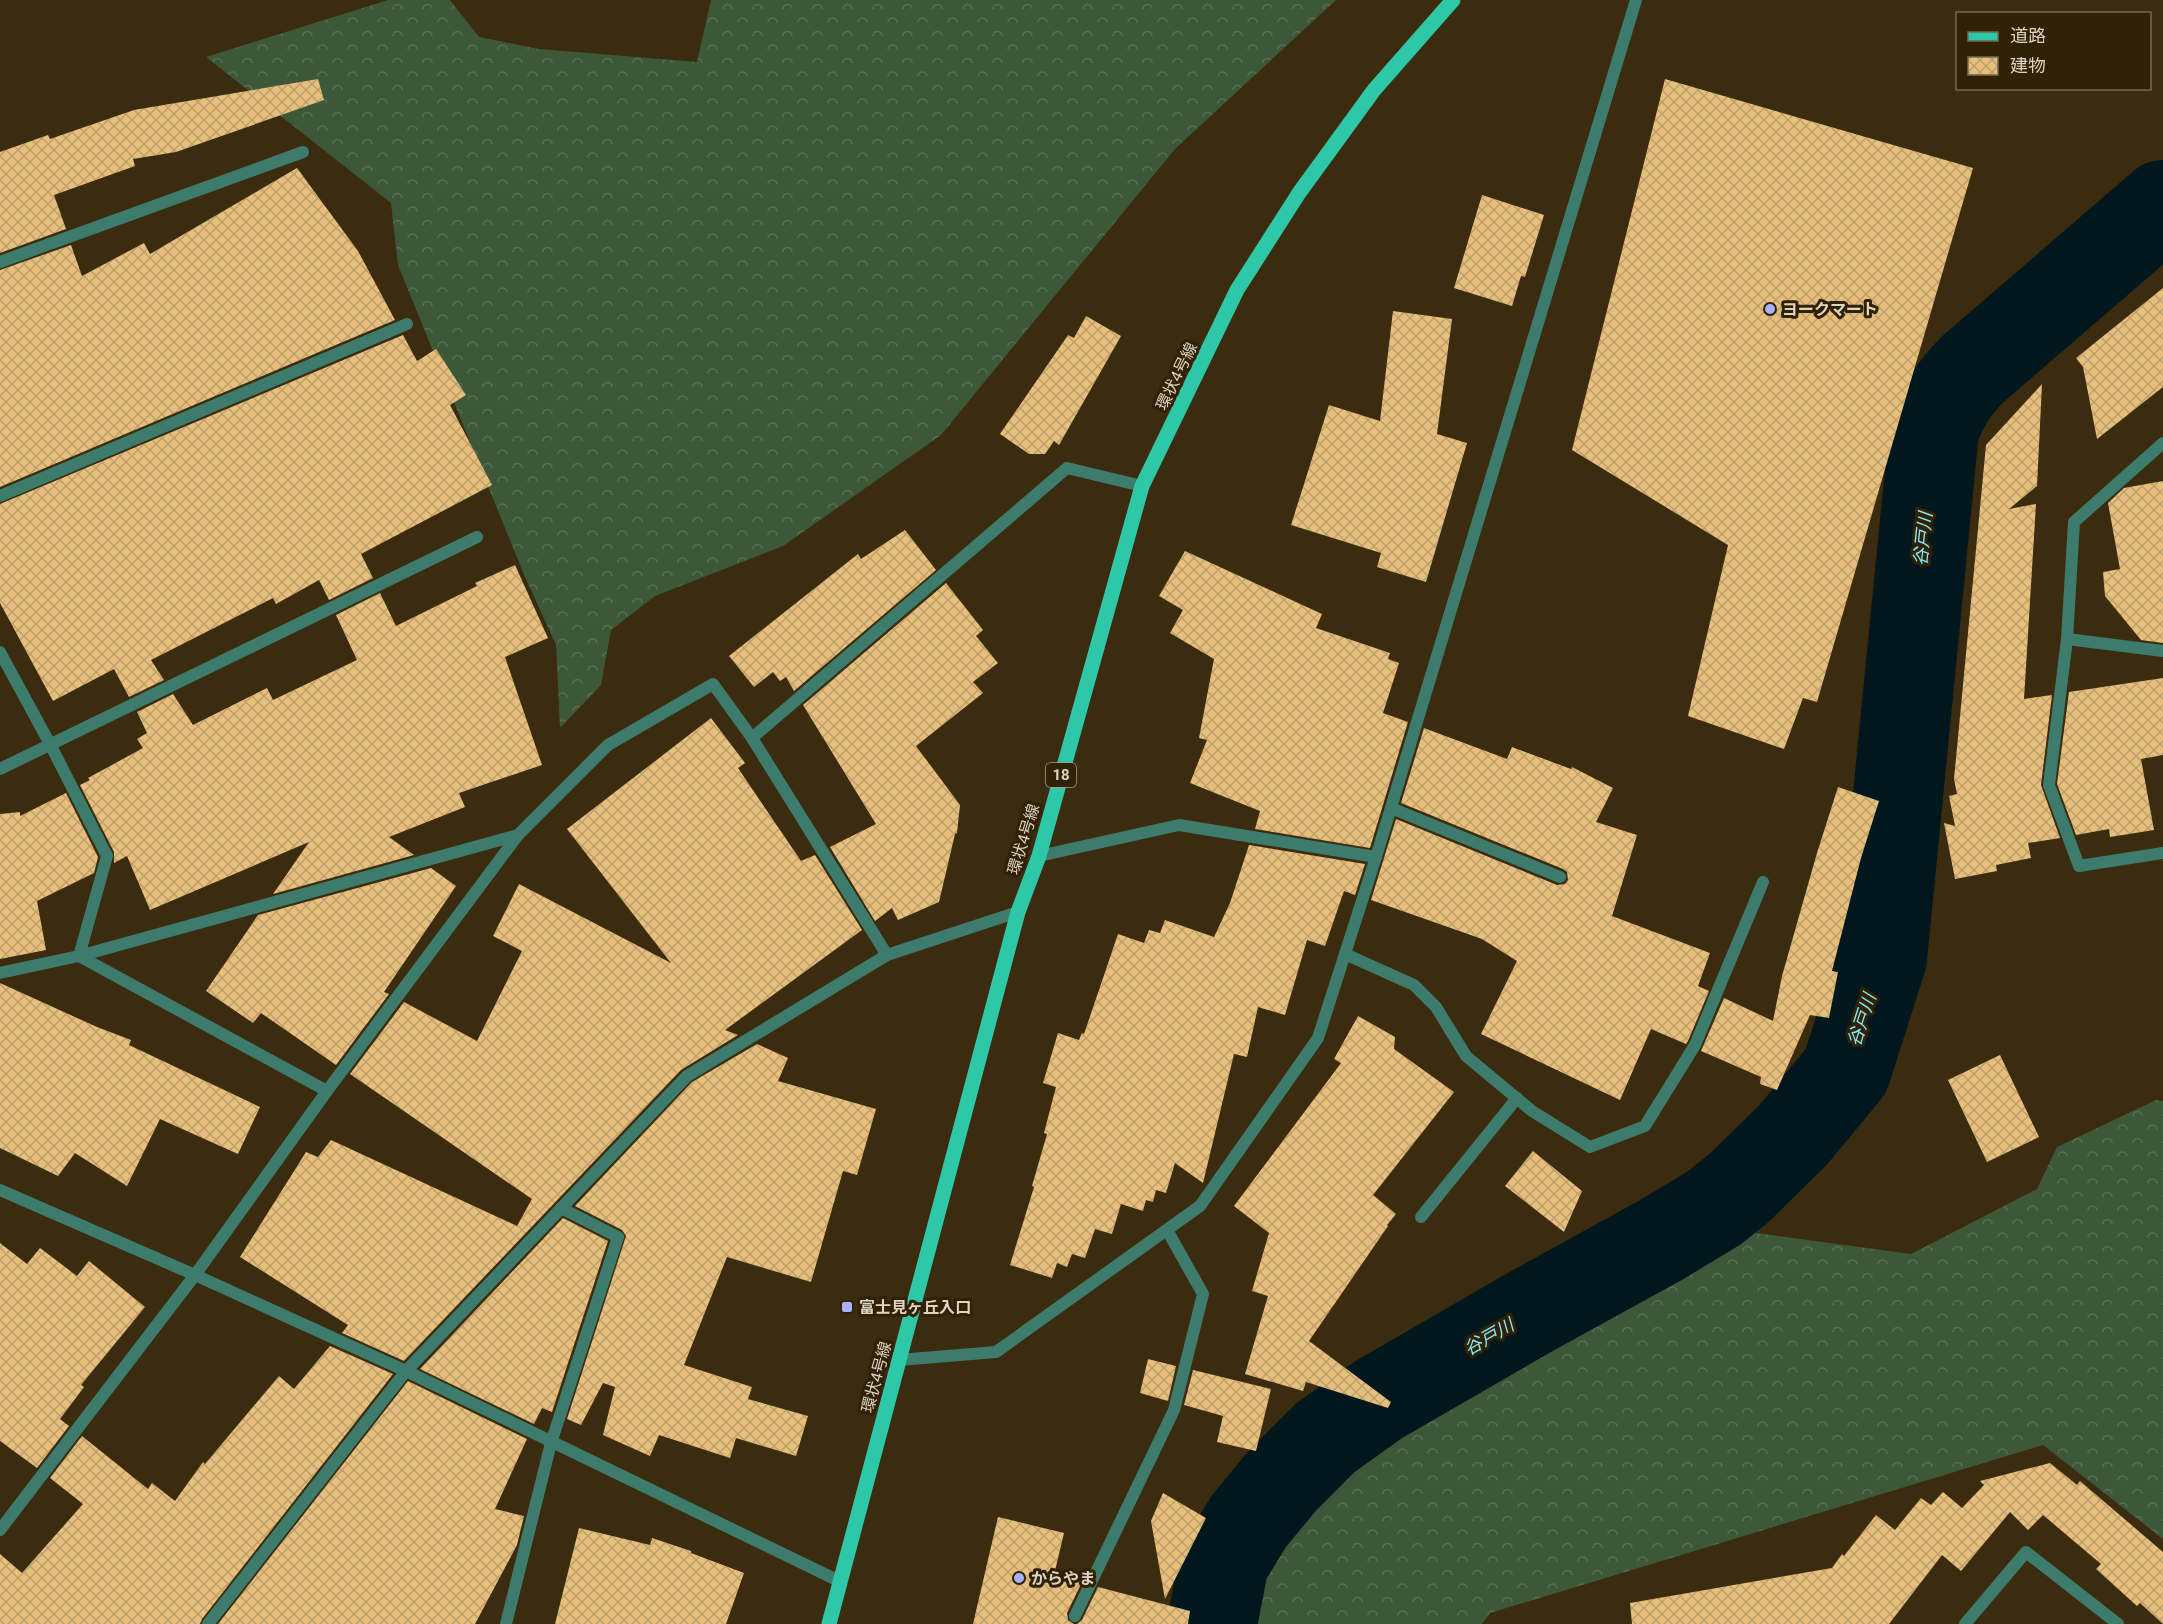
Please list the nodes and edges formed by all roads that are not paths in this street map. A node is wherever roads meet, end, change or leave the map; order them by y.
1 (1453, 0) edge
2 (1636, 0) edge
3 (303, 153) dead end
4 (0, 262) edge
5 (407, 324) dead end
6 (2163, 443) edge
7 (1142, 486) junction
8 (0, 496) edge
9 (477, 537) dead end
10 (2067, 639) junction
11 (2163, 651) edge
12 (0, 652) edge
13 (752, 738) junction
14 (50, 744) junction
15 (0, 769) edge
16 (1391, 808) junction
17 (518, 835) junction
18 (2163, 853) edge
19 (1039, 856) junction
20 (1376, 857) junction
21 (1560, 877) dead end
22 (1762, 882) dead end
23 (1018, 912) junction
24 (1345, 954) junction
25 (887, 955) junction
26 (79, 956) junction
27 (0, 973) edge
28 (327, 1091) junction
29 (1517, 1098) junction
30 (0, 1190) edge
31 (561, 1208) junction
32 (1421, 1217) dead end
33 (1167, 1230) junction
34 (195, 1275) junction
35 (899, 1360) junction
36 (406, 1371) junction
37 (551, 1443) junction
38 (0, 1530) edge
39 (840, 1581) junction
40 (1074, 1616) dead end
41 (208, 1624) edge
42 (506, 1624) edge
43 (829, 1624) edge
44 (1965, 1624) edge
45 (2118, 1624) edge

1 - 7 main road, 環状4号線 / 18
2 - 16 street
3 - 4 street
5 - 8 street
6 - 10 street
7 - 13 street
7 - 19 main road, 環状4号線 / 18
9 - 14 street
10 - 11 street
10 - 18 street
12 - 14 street
13 - 17 street
13 - 25 street
14 - 15 street
14 - 26 street
16 - 20 street
16 - 21 street
17 - 26 street
17 - 28 street
19 - 20 street
19 - 23 main road, 環状4号線 / 18
20 - 24 street
22 - 29 street
23 - 25 street
23 - 35 main road, 環状4号線 / 18
24 - 29 street
24 - 33 street
25 - 31 street
26 - 27 street
26 - 28 street
28 - 34 street
29 - 32 street
30 - 34 street
31 - 36 street
31 - 37 street
33 - 35 street
33 - 40 street
34 - 36 street
34 - 38 street
35 - 39 main road, 環状4号線 / 18
36 - 37 street
36 - 41 street
37 - 39 street
37 - 42 street
39 - 43 main road, 環状4号線 / 18
44 - 45 street

